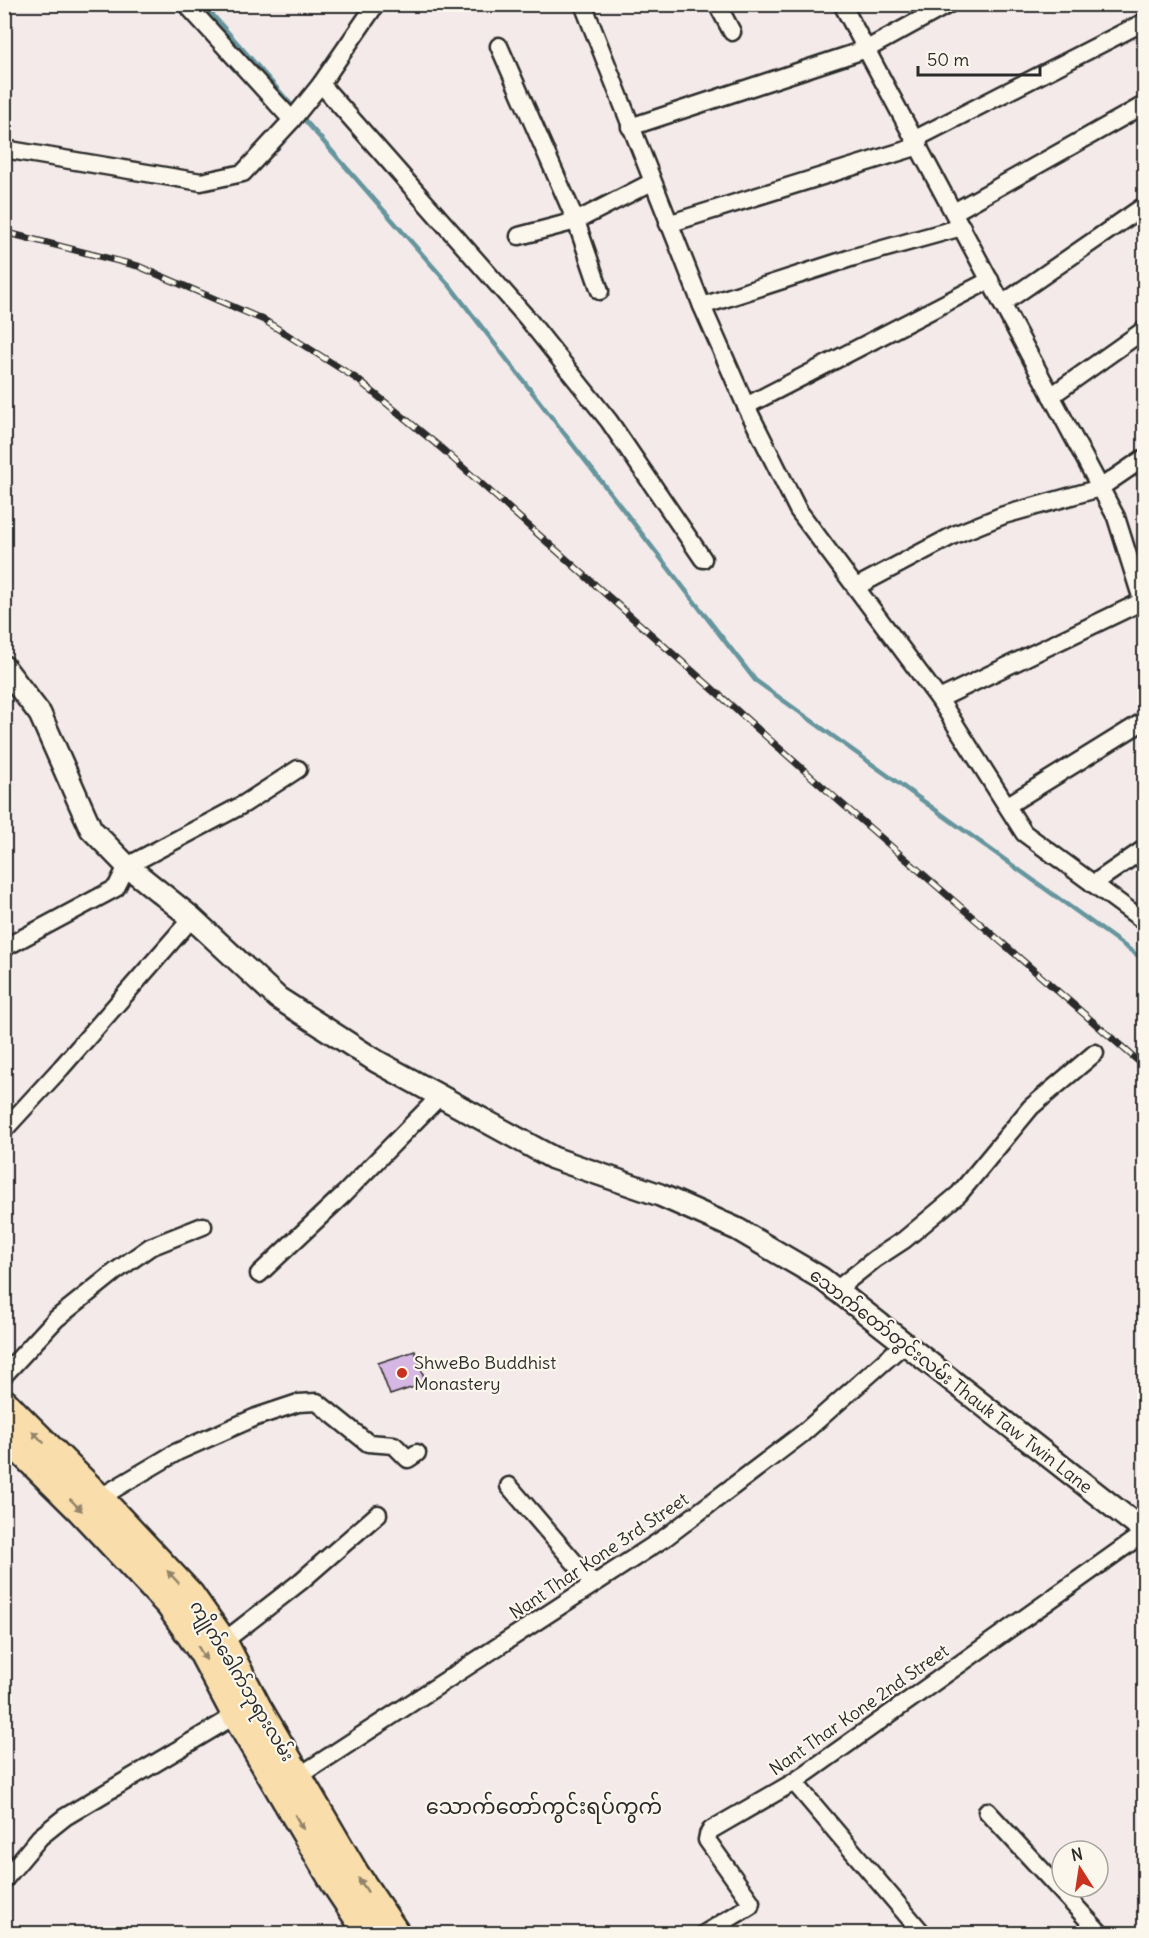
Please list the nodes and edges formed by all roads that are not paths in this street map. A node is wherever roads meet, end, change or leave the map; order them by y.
1 (186, 4) edge
2 (376, 4) edge
3 (583, 4) edge
4 (717, 4) edge
5 (842, 4) edge
6 (950, 4) edge
7 (1144, 22) edge
8 (732, 32) dead end
9 (499, 46) dead end
10 (867, 49) junction
11 (321, 84) junction
12 (1144, 105) edge
13 (292, 120) junction
14 (630, 127) junction
15 (917, 142) junction
16 (4, 149) edge
17 (652, 182) junction
18 (1144, 206) edge
19 (958, 219) junction
20 (576, 221) junction
21 (668, 224) junction
22 (519, 236) dead end
23 (990, 280) junction
24 (600, 291) dead end
25 (1002, 304) junction
26 (702, 306) junction
27 (1144, 330) edge
28 (1051, 396) junction
29 (746, 406) junction
30 (1144, 458) edge
31 (1100, 488) junction
32 (704, 559) dead end
33 (856, 587) junction
34 (1144, 603) edge
35 (4, 667) edge
36 (939, 699) junction
37 (1144, 721) edge
38 (298, 769) dead end
39 (1008, 805) junction
40 (1144, 849) edge
41 (127, 866) junction
42 (1093, 884) junction
43 (192, 918) junction
44 (1144, 921) edge
45 (4, 948) edge
46 (1095, 1053) dead end
47 (440, 1096) junction
48 (4, 1130) edge
49 (203, 1226) dead end
50 (259, 1274) dead end
51 (836, 1290) junction
52 (904, 1344) junction
53 (4, 1375) edge
54 (4, 1403) edge
55 (4, 1434) edge
56 (417, 1453) dead end
57 (509, 1486) dead end
58 (99, 1498) junction
59 (378, 1514) dead end
60 (1144, 1532) edge
61 (593, 1584) junction
62 (223, 1642) junction
63 (236, 1715) junction
64 (794, 1782) junction
65 (289, 1783) junction
66 (987, 1811) dead end
67 (4, 1880) edge
68 (369, 1934) edge
69 (396, 1934) edge
70 (704, 1934) edge
71 (923, 1934) edge
72 (1101, 1934) edge

1 - 13 street
2 - 11 street
3 - 14 street
4 - 8 street
5 - 10 street
6 - 10 street
7 - 15 street
9 - 20 street
10 - 14 street
10 - 15 street
11 - 13 street
11 - 32 street
12 - 19 street
13 - 16 street
14 - 17 street
15 - 19 street
15 - 21 street
17 - 20 street
17 - 21 street
18 - 25 street
19 - 23 street
19 - 26 street
20 - 22 street
20 - 24 street
21 - 26 street
23 - 25 street
23 - 29 street
25 - 28 street
26 - 29 street
27 - 28 street
28 - 31 street
29 - 33 street
30 - 31 street
31 - 33 street
31 - 34 street
33 - 36 street
34 - 36 street
35 - 41 street, သောက်တော်တွင်းလမ်း Thauk Taw Twin Lane
36 - 39 street
37 - 39 street
38 - 41 street
39 - 42 street
40 - 42 street
41 - 43 street, သောက်တော်တွင်းလမ်း Thauk Taw Twin Lane
41 - 45 street
42 - 44 street
43 - 47 street, သောက်တော်တွင်းလမ်း Thauk Taw Twin Lane
43 - 48 street
46 - 51 street
47 - 50 street
47 - 51 street, သောက်တော်တွင်းလမ်း Thauk Taw Twin Lane
49 - 53 street
51 - 52 street, သောက်တော်တွင်းလမ်း Thauk Taw Twin Lane
52 - 60 street, သောက်တော်တွင်းလမ်း Thauk Taw Twin Lane
52 - 61 street, Nant Thar Kone 3rd Street
58 -> 54 main road, ကျိုက်ခေါက်ဘုရားလမ်း
55 -> 63 main road, ကျိုက်ခေါက်ဘုရားလမ်း
56 - 58 street
57 - 61 street
62 -> 58 main road, ကျိုက်ခေါက်ဘုရားလမ်း
59 - 62 street
60 - 64 street, Nant Thar Kone 2nd Street
61 - 65 street, Nant Thar Kone 3rd Street
62 - 65 main road, ကျိုက်ခေါက်ဘုရားလမ်း
63 - 65 main road, ကျိုက်ခေါက်ဘုရားလမ်း
63 - 67 street
64 - 70 street, Nant Thar Kone 2nd Street
64 - 71 street
65 -> 68 main road, ကျိုက်ခေါက်ဘုရားလမ်း
69 -> 65 main road, ကျိုက်ခေါက်ဘုရားလမ်း
66 - 72 street

